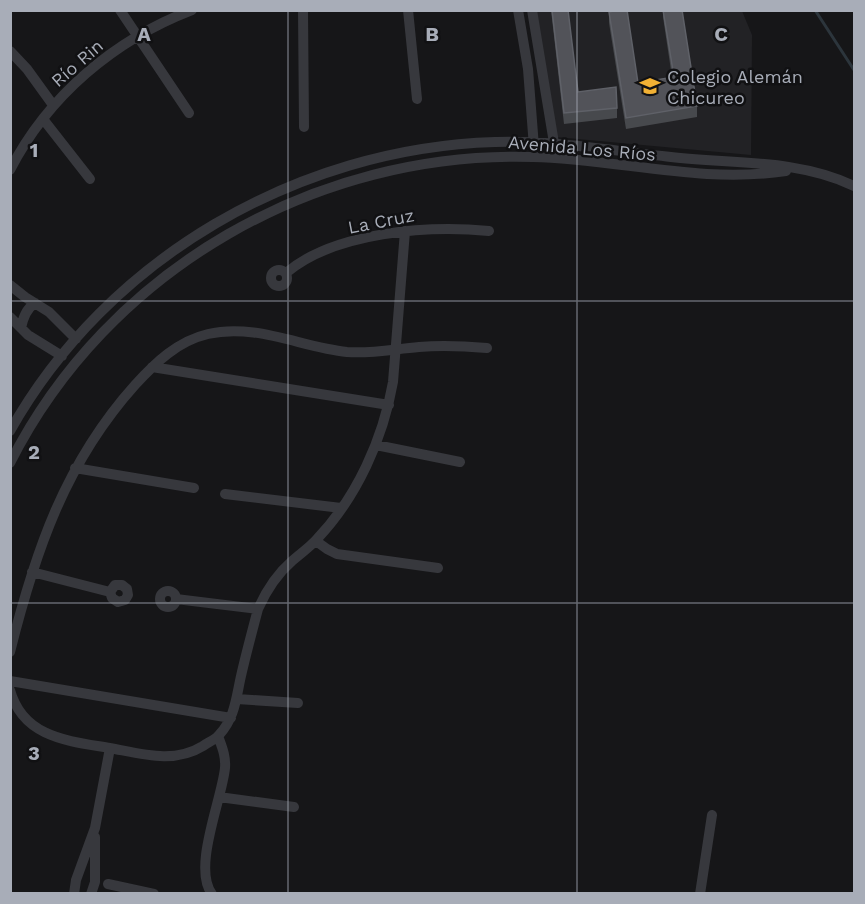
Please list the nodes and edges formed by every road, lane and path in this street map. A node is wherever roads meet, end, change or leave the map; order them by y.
1 (120, 10) edge
2 (192, 10) edge
3 (303, 10) edge
4 (408, 10) edge
5 (518, 10) edge
6 (532, 10) edge
7 (139, 36) junction
8 (10, 51) edge
9 (542, 68) junction
10 (528, 69) junction
11 (417, 99) dead end
12 (53, 105) junction
13 (189, 113) dead end
14 (43, 119) junction
15 (304, 127) dead end
16 (535, 142) junction
17 (555, 142) junction
18 (533, 157) junction
19 (555, 158) junction
20 (721, 162) junction
21 (800, 169) junction
22 (10, 170) edge
23 (721, 175) junction
24 (316, 176) junction
25 (90, 179) dead end
26 (855, 186) edge
27 (320, 189) junction
28 (405, 231) junction
29 (489, 231) dead end
30 (286, 273) dead end
31 (10, 285) edge
32 (114, 300) junction
33 (35, 303) junction
34 (124, 312) junction
35 (10, 317) edge
36 (21, 328) junction
37 (76, 339) junction
38 (487, 348) dead end
39 (396, 351) junction
40 (62, 356) junction
41 (152, 368) junction
42 (389, 405) junction
43 (10, 431) edge
44 (376, 445) junction
45 (460, 462) dead end
46 (10, 463) edge
47 (75, 468) junction
48 (194, 488) dead end
49 (225, 494) dead end
50 (341, 508) junction
51 (316, 541) junction
52 (438, 568) dead end
53 (32, 572) junction
54 (111, 592) dead end
55 (176, 599) dead end
56 (258, 609) junction
57 (10, 652) edge
58 (10, 681) edge
59 (10, 690) edge
60 (237, 699) junction
61 (298, 703) dead end
62 (14, 710) edge
63 (231, 718) junction
64 (218, 736) junction
65 (110, 748) junction
66 (219, 797) junction
67 (294, 807) dead end
68 (712, 815) dead end
69 (95, 828) junction
70 (108, 884) dead end
71 (210, 893) edge
72 (74, 894) edge
73 (92, 894) edge
74 (154, 894) edge
75 (700, 894) edge

1 - 7 street
2 - 7 street, Río Rin
3 - 15 street
4 - 11 street
5 - 10 street
6 - 9 street
7 - 12 street, Río Rin
7 - 13 street
8 - 12 street
9 - 10 street
9 - 17 street
10 - 16 street
12 - 14 street, Río Rin
14 - 22 street, Río Rin
14 - 25 street
16 - 17 street, Avenida Los Ríos
16 - 18 street
16 - 24 street, Avenida Los Ríos
17 - 19 street
17 - 20 street, Avenida Los Ríos
18 - 19 street, Avenida Los Ríos
18 - 27 street, Avenida Los Ríos
19 - 23 street, Avenida Los Ríos
20 - 21 street, Avenida Los Ríos
20 - 23 street
21 - 23 street, Avenida Los Ríos
21 - 26 street, Avenida Los Ríos
24 - 27 street
24 - 32 street, Avenida Los Ríos
27 - 34 street, Avenida Los Ríos
28 - 29 street, La Cruz
28 - 30 street, La Cruz
28 - 39 street
31 - 33 street
32 - 34 street
32 - 37 street, Avenida Los Ríos
33 - 36 street
33 - 37 street
34 - 46 street, Avenida Los Ríos
35 - 36 street
36 - 40 street
37 - 40 street, Avenida Los Ríos
38 - 39 street
39 - 41 street
39 - 42 street
40 - 43 street, Avenida Los Ríos
41 - 42 street
41 - 47 street
42 - 44 street
44 - 45 street
44 - 50 street
47 - 48 street
47 - 53 street
49 - 50 street
50 - 51 street
51 - 52 street
51 - 56 street
53 - 54 street
53 - 57 street
55 - 56 street
56 - 60 street
58 - 63 street
59 - 62 street
60 - 61 street
60 - 63 street
62 - 65 street
63 - 64 street
64 - 65 street
64 - 66 street
65 - 69 street
66 - 67 street
66 - 71 street
68 - 75 street
69 - 72 street
69 - 73 street
70 - 74 street

